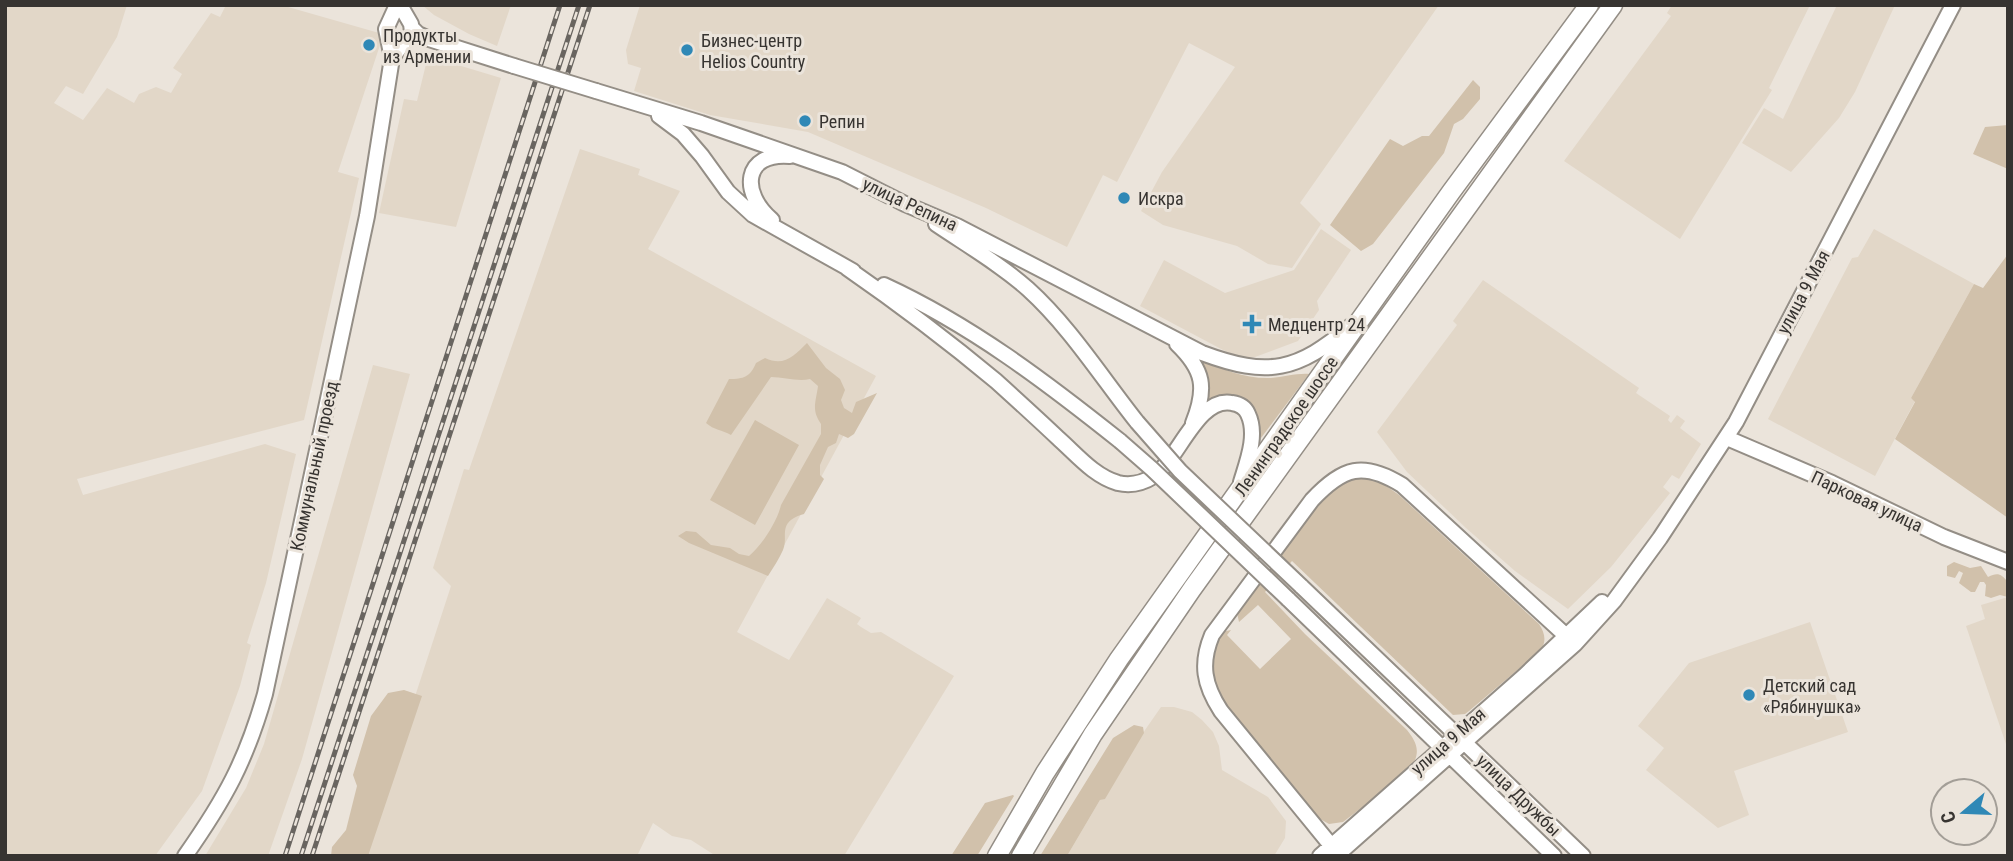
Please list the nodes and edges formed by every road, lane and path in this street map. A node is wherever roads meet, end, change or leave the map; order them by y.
1 (398, 5) edge
2 (1589, 5) edge
3 (1613, 5) edge
4 (1953, 5) edge
5 (390, 21) junction
6 (409, 33) junction
7 (387, 37) junction
8 (392, 58) junction
9 (643, 107) junction
10 (805, 158) junction
11 (905, 204) junction
12 (800, 242) junction
13 (848, 268) junction
14 (1366, 314) junction
15 (1167, 335) junction
16 (1192, 427) junction
17 (1727, 438) junction
18 (1235, 497) junction
19 (2008, 562) edge
20 (1570, 640) junction
21 (1460, 738) junction
22 (1445, 751) junction
23 (1335, 852) edge
24 (185, 856) edge
25 (997, 856) edge
26 (1021, 856) edge
27 (1320, 856) edge
28 (1554, 856) edge
29 (1583, 856) edge

1 - 5 street
1 - 6 street
2 - 14 highway, Ленинградское шоссе
3 - 26 highway, Ленинградское шоссе
4 - 17 street, улица 9 Мая
5 - 6 street, улица Репина
5 - 7 street
6 - 7 street
6 - 8 street
6 - 9 street, улица Репина, bridge
7 - 8 street, Коммунальный проезд
8 - 24 street, Коммунальный проезд
9 - 10 street, улица Репина
9 - 12 street
10 - 11 street, улица Репина
10 - 12 street
11 - 15 street, улица Репина
11 - 21 street, улица Дружбы, bridge
12 - 13 street
13 - 16 street
13 - 22 street, улица Дружбы, bridge
14 - 15 street, улица Репина
14 - 18 highway, Ленинградское шоссе
15 - 16 street
16 - 18 street
17 - 19 street, Парковая улица
17 - 20 street, улица 9 Мая
18 - 25 highway, Ленинградское шоссе
20 - 21 street, улица 9 Мая
20 - 23 street
21 - 22 street, улица 9 Мая
21 - 29 street, улица Дружбы
22 - 23 street, улица 9 Мая
22 - 28 street, улица Дружбы
23 - 27 street, улица 9 Мая

